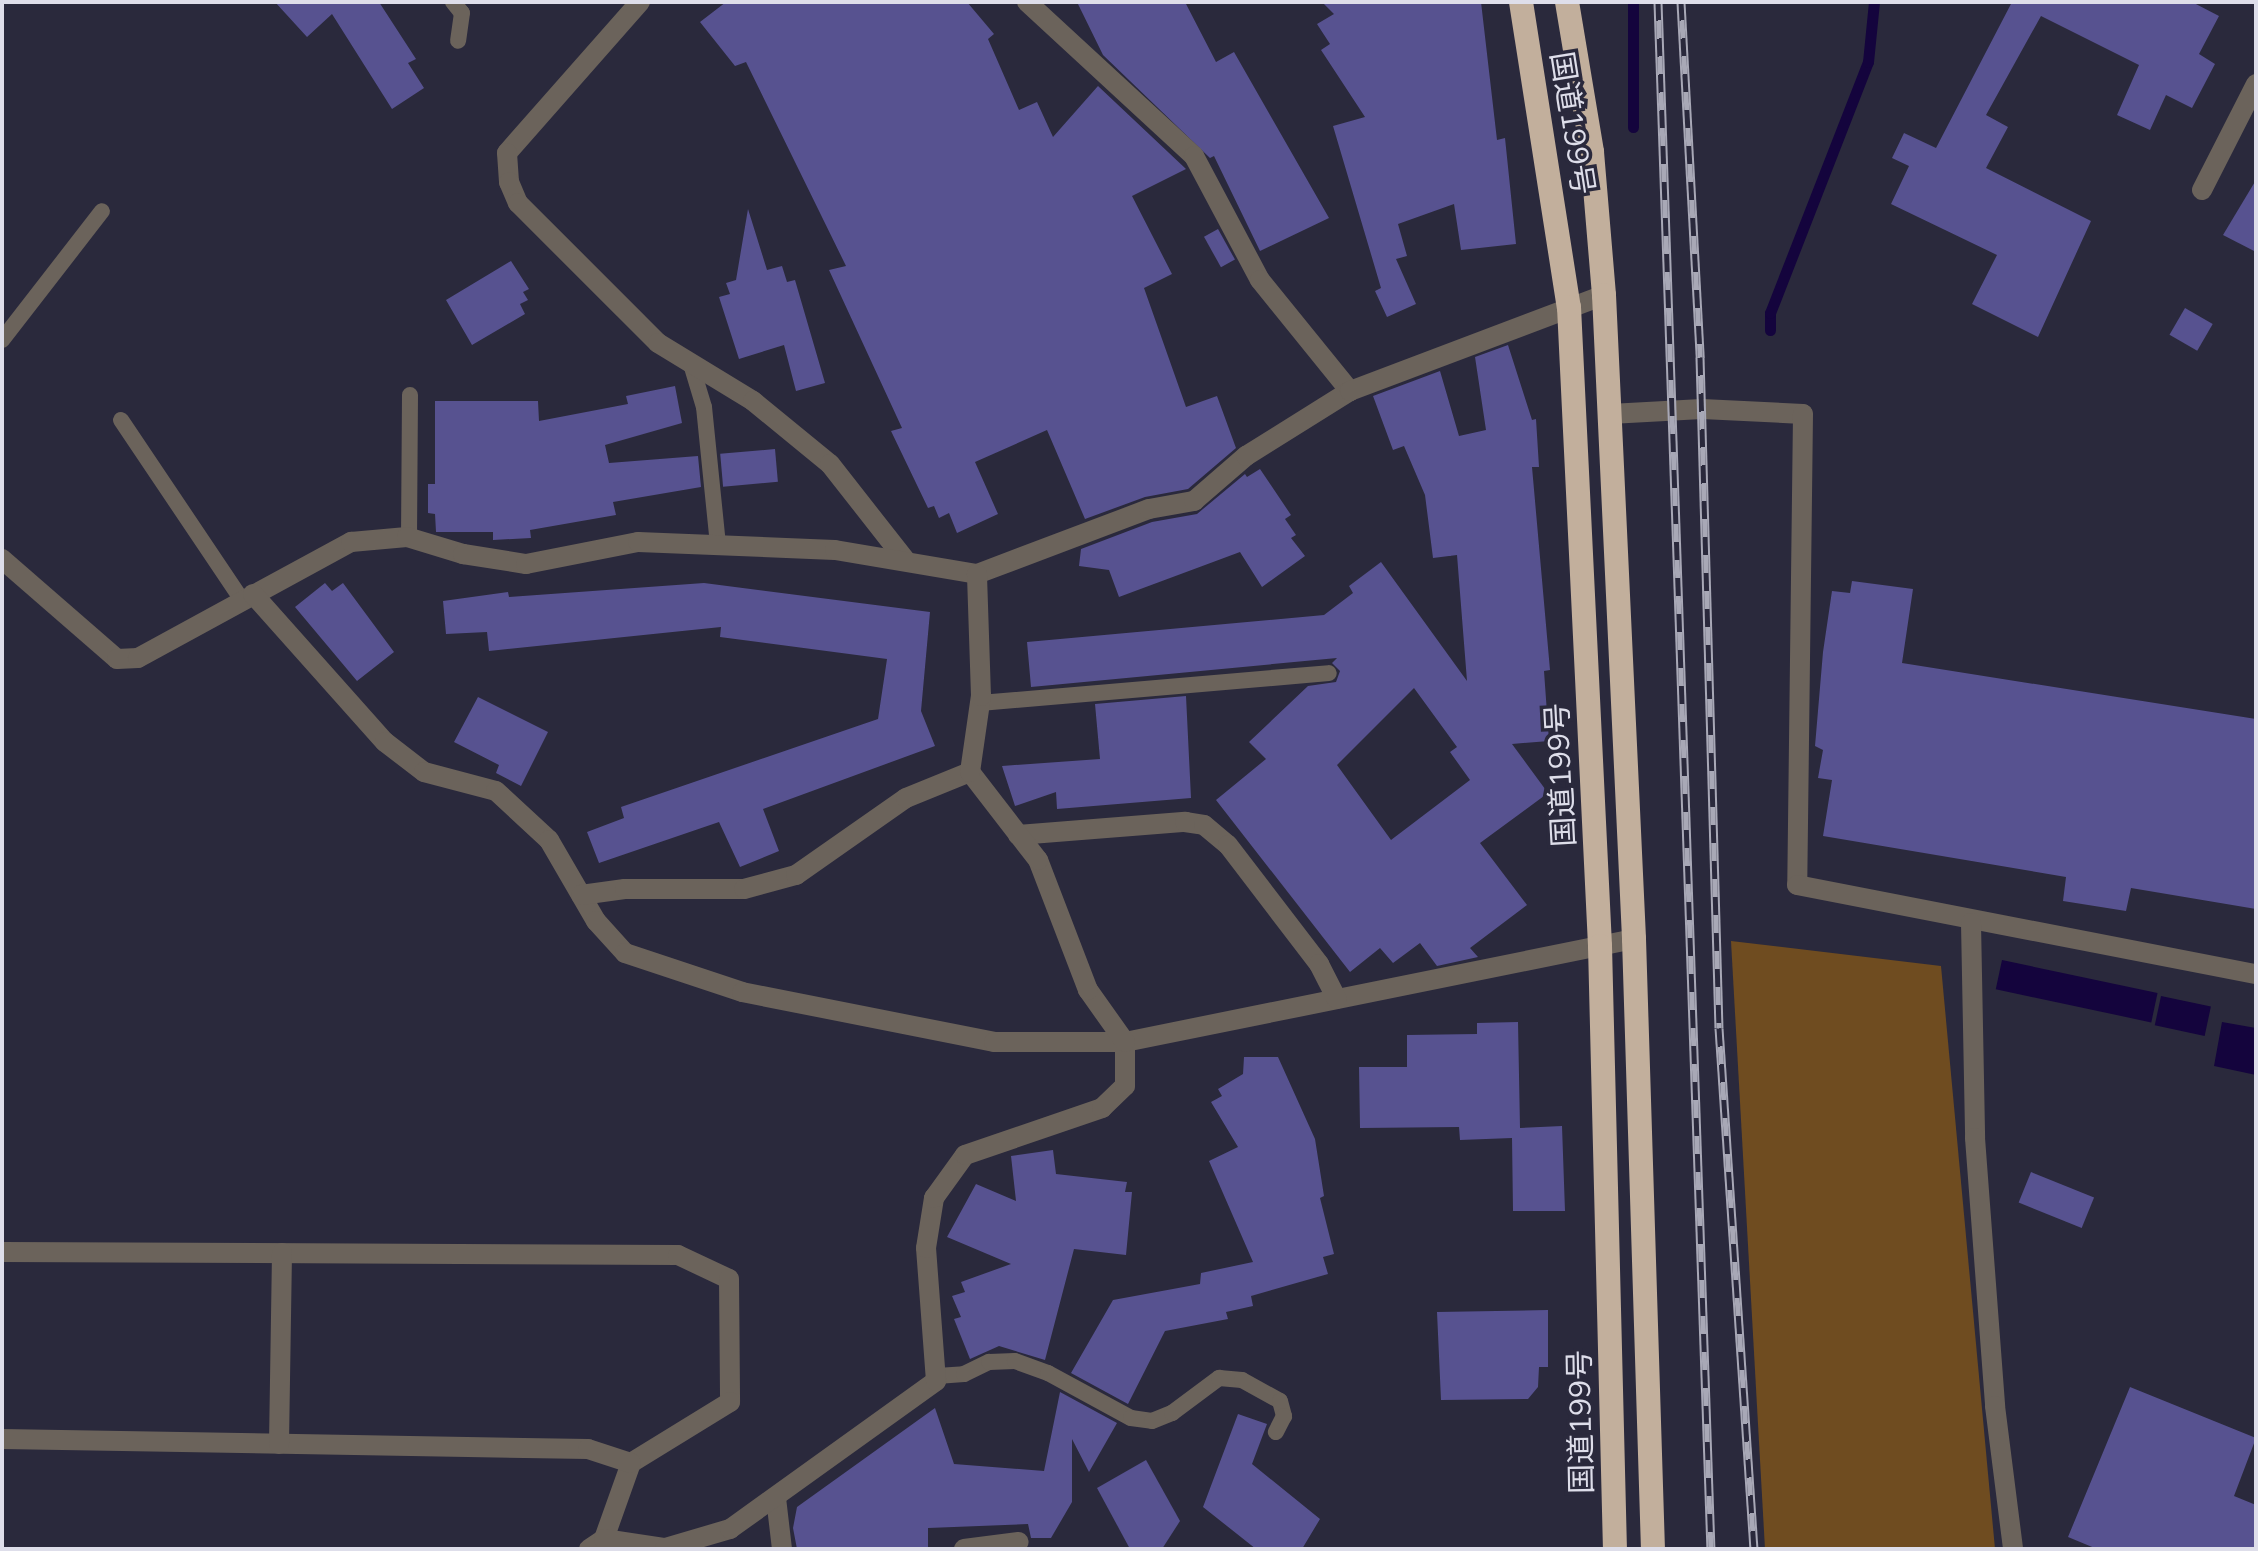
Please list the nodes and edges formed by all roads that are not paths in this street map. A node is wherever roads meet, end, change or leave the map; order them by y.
1 (453, 2) edge
2 (640, 2) edge
3 (1027, 2) edge
4 (1521, 2) edge
5 (1567, 2) edge
6 (458, 41) dead end
7 (2256, 84) edge
8 (2202, 190) dead end
9 (102, 211) dead end
10 (1604, 295) junction
11 (1569, 307) junction
12 (2, 340) edge
13 (691, 364) junction
14 (1350, 391) junction
15 (410, 395) dead end
16 (1610, 414) junction
17 (121, 420) dead end
18 (409, 538) junction
19 (718, 544) junction
20 (2, 559) edge
21 (906, 561) junction
22 (977, 574) junction
23 (247, 597) junction
24 (1329, 673) dead end
25 (980, 703) junction
26 (970, 772) junction
27 (1018, 835) junction
28 (581, 895) junction
29 (1971, 923) junction
30 (1634, 939) junction
31 (1600, 946) junction
32 (2256, 974) edge
33 (1337, 999) junction
34 (1125, 1042) junction
35 (2, 1252) edge
36 (282, 1253) junction
37 (937, 1376) junction
38 (1276, 1432) dead end
39 (2, 1439) edge
40 (279, 1444) junction
41 (631, 1463) junction
42 (776, 1498) junction
43 (1019, 1542) dead end
44 (596, 1544) edge
45 (782, 1549) edge
46 (964, 1549) edge
47 (1615, 1549) edge
48 (1653, 1549) edge
49 (2013, 1549) edge

1 - 6 lane
2 - 13 street
3 - 14 street
4 - 11 highway, 国道199号
5 - 10 highway, 国道199号
7 - 8 street
9 - 12 lane
10 - 11 street
10 - 16 highway, 国道199号
11 - 14 street
11 - 31 highway, 国道199号
13 - 19 lane
13 - 21 street
14 - 22 street
15 - 18 lane
16 - 29 street
16 - 30 highway, 国道199号
17 - 23 lane
18 - 19 street
18 - 23 street
19 - 21 street
20 - 23 street
21 - 22 street
22 - 25 street
23 - 28 street
24 - 25 lane
25 - 26 street
26 - 27 street
26 - 28 street
27 - 33 street
27 - 34 street
28 - 34 street
29 - 32 street
29 - 49 street
30 - 31 street
30 - 48 highway, 国道199号
31 - 33 street
31 - 47 highway, 国道199号
33 - 34 street
34 - 37 street
35 - 36 street
36 - 40 street
36 - 41 street
37 - 38 lane
37 - 42 street
39 - 40 street
40 - 41 street
41 - 44 street
42 - 44 street
42 - 45 street
43 - 46 street

